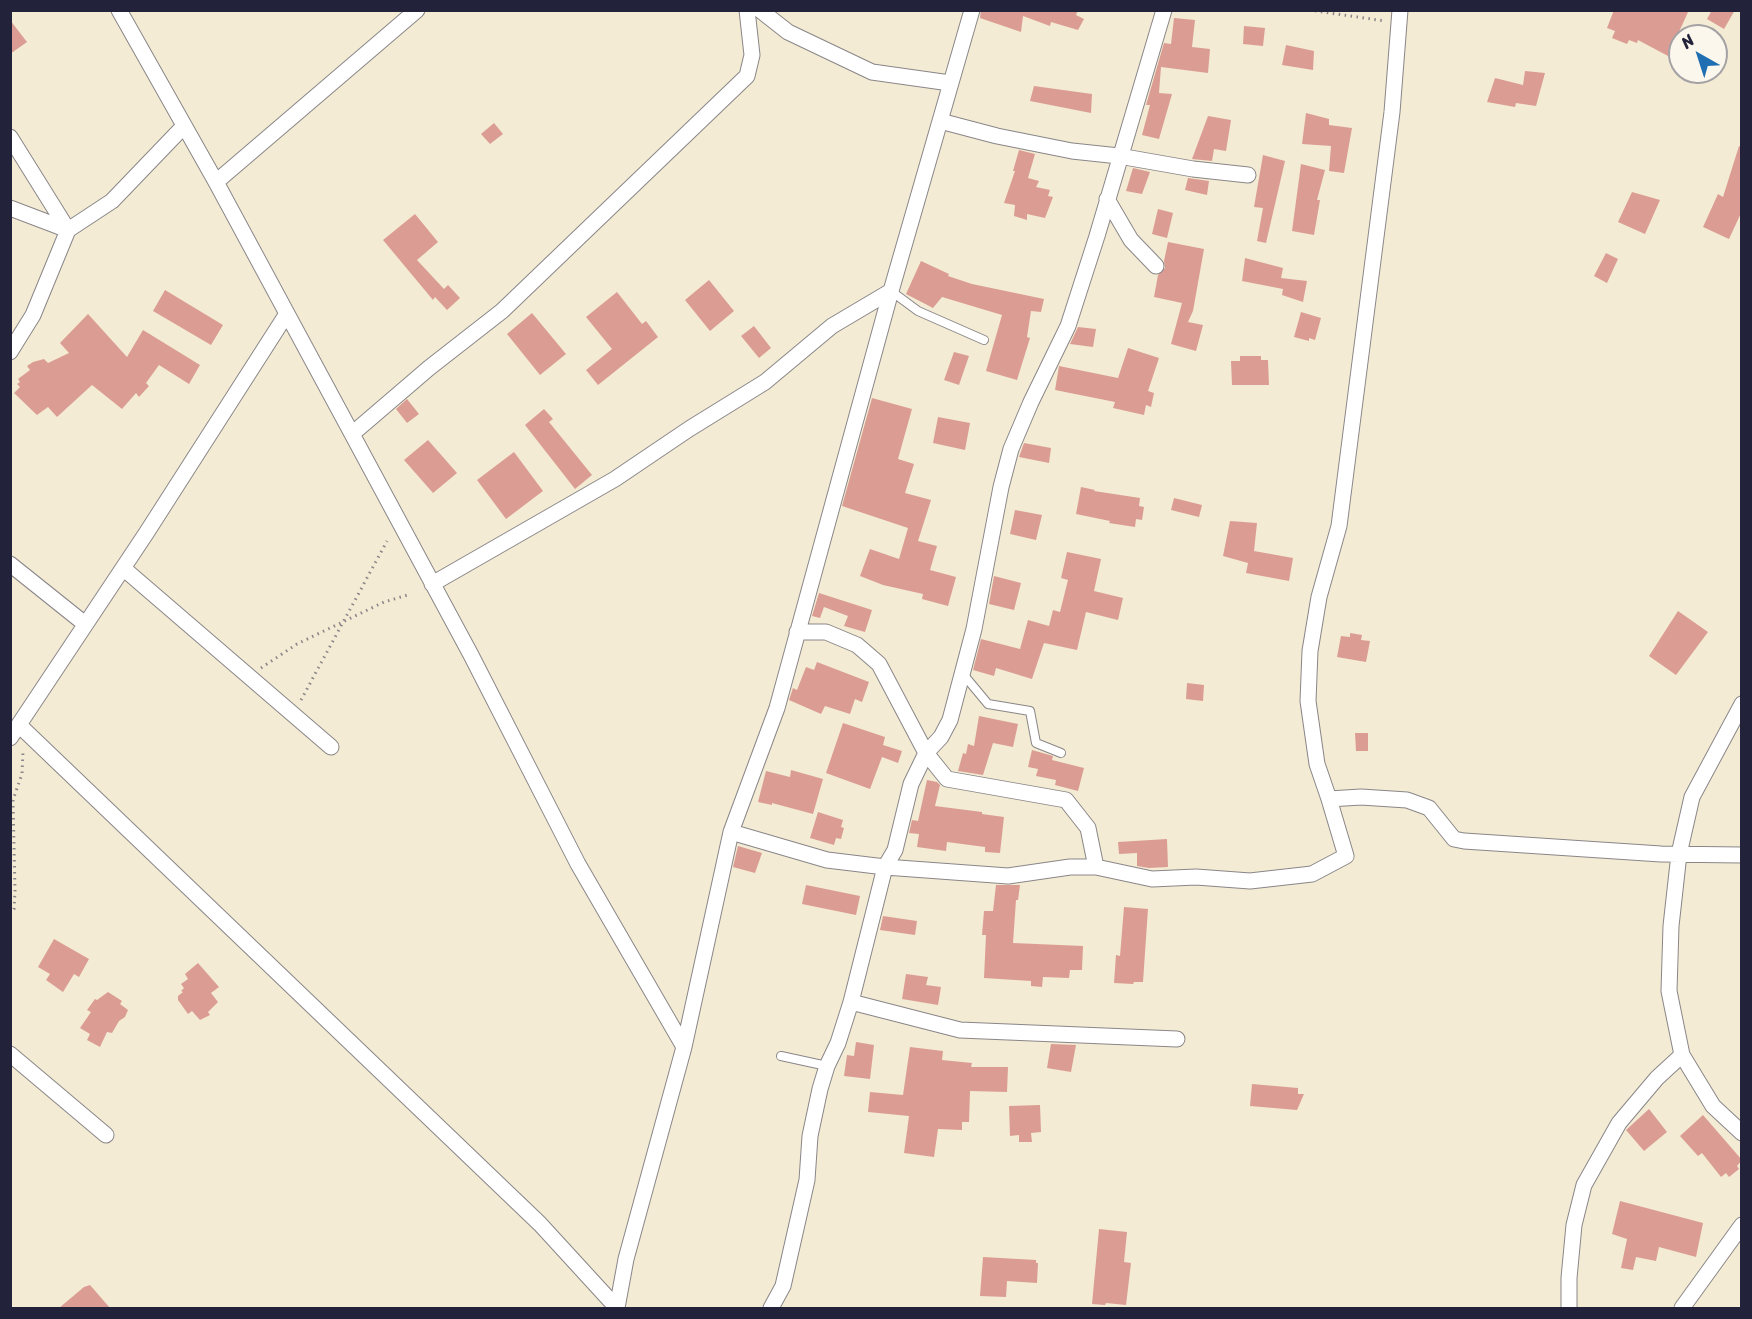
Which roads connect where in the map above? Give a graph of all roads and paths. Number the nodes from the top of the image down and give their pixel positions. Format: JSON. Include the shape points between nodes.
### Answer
{"nodes":[{"id":1,"x":119,"y":10,"type":"edge"},
{"id":2,"x":417,"y":10,"type":"edge"},
{"id":3,"x":747,"y":10,"type":"edge"},
{"id":4,"x":760,"y":10,"type":"edge"},
{"id":5,"x":972,"y":10,"type":"edge"},
{"id":6,"x":1164,"y":10,"type":"edge"},
{"id":7,"x":1309,"y":10,"type":"edge"},
{"id":8,"x":1399,"y":16,"type":"edge"},
{"id":9,"x":950,"y":83,"type":"junction"},
{"id":10,"x":940,"y":121,"type":"junction"},
{"id":11,"x":184,"y":126,"type":"junction"},
{"id":12,"x":10,"y":137,"type":"edge"},
{"id":13,"x":1119,"y":156,"type":"junction"},
{"id":14,"x":1248,"y":175,"type":"dead end"},
{"id":15,"x":216,"y":182,"type":"junction"},
{"id":16,"x":1107,"y":199,"type":"junction"},
{"id":17,"x":10,"y":208,"type":"edge"},
{"id":18,"x":68,"y":230,"type":"junction"},
{"id":19,"x":1156,"y":266,"type":"dead end"},
{"id":20,"x":891,"y":291,"type":"junction"},
{"id":21,"x":286,"y":315,"type":"junction"},
{"id":22,"x":984,"y":340,"type":"dead end"},
{"id":23,"x":10,"y":352,"type":"edge"},
{"id":24,"x":352,"y":434,"type":"junction"},
{"id":25,"x":387,"y":541,"type":"dead end"},
{"id":26,"x":10,"y":564,"type":"edge"},
{"id":27,"x":123,"y":567,"type":"junction"},
{"id":28,"x":432,"y":584,"type":"junction"},
{"id":29,"x":411,"y":594,"type":"dead end"},
{"id":30,"x":345,"y":622,"type":"junction"},
{"id":31,"x":85,"y":624,"type":"junction"},
{"id":32,"x":796,"y":632,"type":"junction"},
{"id":33,"x":257,"y":670,"type":"dead end"},
{"id":34,"x":962,"y":673,"type":"junction"},
{"id":35,"x":301,"y":700,"type":"dead end"},
{"id":36,"x":1742,"y":704,"type":"edge"},
{"id":37,"x":17,"y":735,"type":"edge"},
{"id":38,"x":331,"y":747,"type":"dead end"},
{"id":39,"x":926,"y":753,"type":"junction"},
{"id":40,"x":1061,"y":753,"type":"dead end"},
{"id":41,"x":1329,"y":799,"type":"junction"},
{"id":42,"x":731,"y":832,"type":"junction"},
{"id":43,"x":1678,"y":854,"type":"junction"},
{"id":44,"x":1742,"y":855,"type":"edge"},
{"id":45,"x":885,"y":867,"type":"junction"},
{"id":46,"x":1096,"y":867,"type":"junction"},
{"id":47,"x":10,"y":914,"type":"edge"},
{"id":48,"x":851,"y":1002,"type":"junction"},
{"id":49,"x":1177,"y":1039,"type":"dead end"},
{"id":50,"x":684,"y":1047,"type":"junction"},
{"id":51,"x":10,"y":1054,"type":"edge"},
{"id":52,"x":1682,"y":1055,"type":"junction"},
{"id":53,"x":781,"y":1056,"type":"dead end"},
{"id":54,"x":827,"y":1066,"type":"junction"},
{"id":55,"x":1742,"y":1133,"type":"edge"},
{"id":56,"x":106,"y":1135,"type":"dead end"},
{"id":57,"x":1742,"y":1225,"type":"edge"},
{"id":58,"x":617,"y":1308,"type":"edge"},
{"id":59,"x":771,"y":1308,"type":"edge"},
{"id":60,"x":1569,"y":1308,"type":"edge"},
{"id":61,"x":1682,"y":1308,"type":"edge"}],
"edges":[{"from":1,"to":11,"type":"street"},
{"from":2,"to":15,"type":"street"},
{"from":3,"to":24,"type":"street","via":[[752,55],[747,76],[502,311]]},
{"from":4,"to":9,"type":"street","via":[[788,32],[872,72]]},
{"from":5,"to":9,"type":"street"},
{"from":6,"to":13,"type":"street"},
{"from":7,"to":8,"type":"path"},
{"from":8,"to":41,"type":"street","via":[[1392,111],[1339,526],[1319,597],[1310,651],[1308,701],[1317,764]]},
{"from":9,"to":10,"type":"street"},
{"from":10,"to":13,"type":"street","via":[[1040,145]]},
{"from":10,"to":20,"type":"street"},
{"from":11,"to":15,"type":"street"},
{"from":11,"to":18,"type":"street","via":[[112,201]]},
{"from":12,"to":18,"type":"street"},
{"from":13,"to":14,"type":"street"},
{"from":13,"to":16,"type":"street"},
{"from":15,"to":21,"type":"street"},
{"from":16,"to":19,"type":"street","via":[[1131,240]]},
{"from":16,"to":34,"type":"street","via":[[1068,326],[1011,448]]},
{"from":17,"to":18,"type":"street"},
{"from":18,"to":23,"type":"street","via":[[33,315]]},
{"from":20,"to":22,"type":"lane","via":[[918,311]]},
{"from":20,"to":28,"type":"street","via":[[832,326],[765,382],[615,479]]},
{"from":20,"to":32,"type":"street"},
{"from":21,"to":24,"type":"street"},
{"from":21,"to":27,"type":"street"},
{"from":24,"to":28,"type":"street"},
{"from":25,"to":30,"type":"path"},
{"from":26,"to":31,"type":"street"},
{"from":27,"to":31,"type":"street"},
{"from":27,"to":38,"type":"street"},
{"from":28,"to":50,"type":"street","via":[[578,864]]},
{"from":29,"to":30,"type":"path","via":[[384,602]]},
{"from":30,"to":33,"type":"path","via":[[297,644]]},
{"from":30,"to":35,"type":"path"},
{"from":31,"to":37,"type":"street"},
{"from":32,"to":39,"type":"street","via":[[826,632],[857,645],[879,664]]},
{"from":32,"to":42,"type":"street","via":[[777,708]]},
{"from":34,"to":39,"type":"street","via":[[950,720]]},
{"from":34,"to":40,"type":"lane","via":[[988,704],[1030,711],[1036,743]]},
{"from":36,"to":43,"type":"street","via":[[1692,797]]},
{"from":37,"to":47,"type":"path","via":[[24,759],[13,800],[15,891]]},
{"from":37,"to":58,"type":"street","via":[[540,1224]]},
{"from":39,"to":45,"type":"street","via":[[911,784],[895,850]]},
{"from":39,"to":46,"type":"street","via":[[947,779],[1066,800],[1088,828]]},
{"from":41,"to":43,"type":"street","via":[[1407,800],[1429,808],[1454,839],[1464,841]]},
{"from":41,"to":46,"type":"street","via":[[1346,856],[1312,874],[1250,881],[1152,879]]},
{"from":42,"to":45,"type":"street","via":[[827,860]]},
{"from":42,"to":50,"type":"street"},
{"from":43,"to":44,"type":"street"},
{"from":43,"to":52,"type":"street","via":[[1669,991]]},
{"from":45,"to":46,"type":"street","via":[[1008,876]]},
{"from":45,"to":48,"type":"street"},
{"from":48,"to":49,"type":"street","via":[[960,1030]]},
{"from":48,"to":54,"type":"street"},
{"from":50,"to":58,"type":"street"},
{"from":51,"to":56,"type":"street"},
{"from":52,"to":55,"type":"street","via":[[1713,1106]]},
{"from":52,"to":60,"type":"street","via":[[1619,1124],[1584,1185],[1574,1225]]},
{"from":53,"to":54,"type":"lane"},
{"from":54,"to":59,"type":"street","via":[[783,1286]]},
{"from":57,"to":61,"type":"street"}]}
